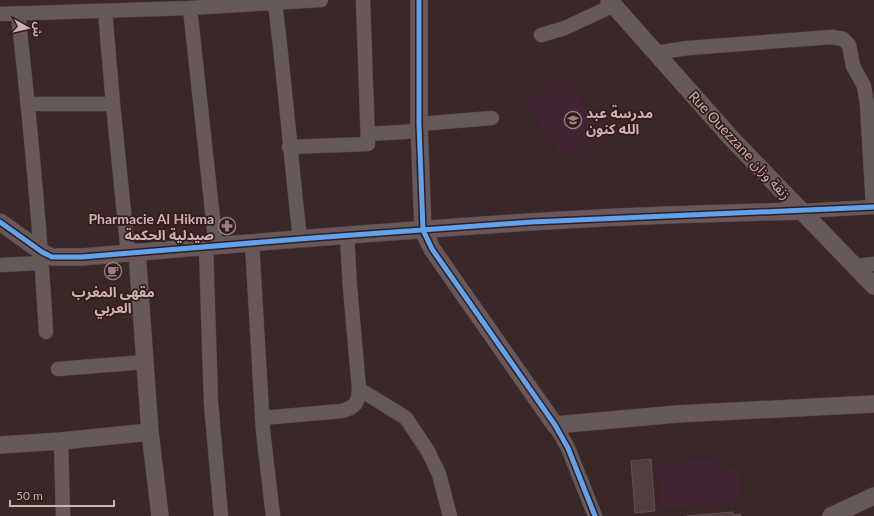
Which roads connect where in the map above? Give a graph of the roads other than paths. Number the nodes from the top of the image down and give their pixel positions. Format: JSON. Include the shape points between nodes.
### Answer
{"nodes":[{"id":1,"x":321,"y":0,"type":"edge"},
{"id":2,"x":363,"y":0,"type":"edge"},
{"id":3,"x":419,"y":0,"type":"edge"},
{"id":4,"x":275,"y":3,"type":"junction"},
{"id":5,"x":612,"y":3,"type":"edge"},
{"id":6,"x":190,"y":8,"type":"junction"},
{"id":7,"x":106,"y":11,"type":"junction"},
{"id":8,"x":0,"y":14,"type":"edge"},
{"id":9,"x":18,"y":14,"type":"junction"},
{"id":10,"x":541,"y":35,"type":"dead end"},
{"id":11,"x":655,"y":52,"type":"junction"},
{"id":12,"x":29,"y":104,"type":"junction"},
{"id":13,"x":113,"y":104,"type":"junction"},
{"id":14,"x":492,"y":118,"type":"dead end"},
{"id":15,"x":419,"y":127,"type":"junction"},
{"id":16,"x":369,"y":134,"type":"junction"},
{"id":17,"x":289,"y":147,"type":"junction"},
{"id":18,"x":874,"y":207,"type":"edge"},
{"id":19,"x":802,"y":210,"type":"junction"},
{"id":20,"x":0,"y":222,"type":"edge"},
{"id":21,"x":423,"y":230,"type":"junction"},
{"id":22,"x":347,"y":236,"type":"junction"},
{"id":23,"x":300,"y":239,"type":"junction"},
{"id":24,"x":252,"y":243,"type":"junction"},
{"id":25,"x":211,"y":247,"type":"junction"},
{"id":26,"x":132,"y":253,"type":"junction"},
{"id":27,"x":42,"y":257,"type":"junction"},
{"id":28,"x":874,"y":264,"type":"edge"},
{"id":29,"x":0,"y":266,"type":"edge"},
{"id":30,"x":855,"y":266,"type":"junction"},
{"id":31,"x":874,"y":286,"type":"edge"},
{"id":32,"x":46,"y":332,"type":"dead end"},
{"id":33,"x":145,"y":362,"type":"junction"},
{"id":34,"x":58,"y":369,"type":"dead end"},
{"id":35,"x":359,"y":389,"type":"junction"},
{"id":36,"x":874,"y":404,"type":"edge"},
{"id":37,"x":262,"y":418,"type":"junction"},
{"id":38,"x":555,"y":425,"type":"junction"},
{"id":39,"x":150,"y":432,"type":"junction"},
{"id":40,"x":61,"y":441,"type":"junction"},
{"id":41,"x":0,"y":445,"type":"edge"},
{"id":42,"x":874,"y":496,"type":"edge"},
{"id":43,"x":63,"y":516,"type":"edge"},
{"id":44,"x":160,"y":516,"type":"edge"},
{"id":45,"x":221,"y":516,"type":"edge"},
{"id":46,"x":273,"y":516,"type":"edge"},
{"id":47,"x":450,"y":516,"type":"edge"},
{"id":48,"x":594,"y":516,"type":"edge"},
{"id":49,"x":831,"y":516,"type":"edge"}],
"edges":[{"from":1,"to":4,"type":"street"},
{"from":2,"to":16,"type":"street"},
{"from":3,"to":15,"type":"street"},
{"from":4,"to":6,"type":"street"},
{"from":4,"to":17,"type":"street"},
{"from":5,"to":10,"type":"street","via":[[565,28]]},
{"from":5,"to":11,"type":"street","name":"Rue Ouezzane زنقة وزان"},
{"from":6,"to":7,"type":"street"},
{"from":6,"to":25,"type":"street"},
{"from":7,"to":9,"type":"street"},
{"from":7,"to":13,"type":"street"},
{"from":8,"to":9,"type":"street"},
{"from":9,"to":12,"type":"street"},
{"from":11,"to":18,"type":"street","via":[[832,37],[843,39],[849,45],[853,66],[865,92]]},
{"from":11,"to":19,"type":"street","name":"Rue Ouezzane زنقة وزان","via":[[732,140]]},
{"from":12,"to":13,"type":"street"},
{"from":12,"to":27,"type":"street"},
{"from":13,"to":26,"type":"street"},
{"from":14,"to":15,"type":"street"},
{"from":15,"to":16,"type":"street"},
{"from":15,"to":21,"type":"street"},
{"from":16,"to":17,"type":"street","via":[[369,142],[366,145]]},
{"from":17,"to":23,"type":"street"},
{"from":18,"to":19,"type":"street"},
{"from":19,"to":21,"type":"street","via":[[584,219]]},
{"from":19,"to":30,"type":"street","name":"Rue Ouezzane زنقة وزان"},
{"from":20,"to":27,"type":"street"},
{"from":21,"to":22,"type":"street"},
{"from":21,"to":38,"type":"street","via":[[432,249]]},
{"from":22,"to":23,"type":"street"},
{"from":22,"to":35,"type":"street"},
{"from":23,"to":24,"type":"street"},
{"from":24,"to":25,"type":"street"},
{"from":24,"to":37,"type":"street"},
{"from":25,"to":26,"type":"street"},
{"from":25,"to":45,"type":"street","via":[[211,403]]},
{"from":26,"to":27,"type":"street"},
{"from":26,"to":33,"type":"street"},
{"from":27,"to":29,"type":"street"},
{"from":27,"to":32,"type":"street"},
{"from":28,"to":30,"type":"street"},
{"from":30,"to":31,"type":"street","name":"Rue Ouezzane زنقة وزان"},
{"from":33,"to":34,"type":"street"},
{"from":33,"to":39,"type":"street"},
{"from":35,"to":37,"type":"street","via":[[356,404],[342,411]]},
{"from":35,"to":47,"type":"street","via":[[406,418],[428,451],[439,474]]},
{"from":36,"to":38,"type":"street","via":[[684,414]]},
{"from":37,"to":46,"type":"street"},
{"from":38,"to":48,"type":"street","via":[[568,448]]},
{"from":39,"to":40,"type":"street"},
{"from":39,"to":44,"type":"street"},
{"from":40,"to":41,"type":"street"},
{"from":40,"to":43,"type":"street"},
{"from":42,"to":49,"type":"street"}]}
